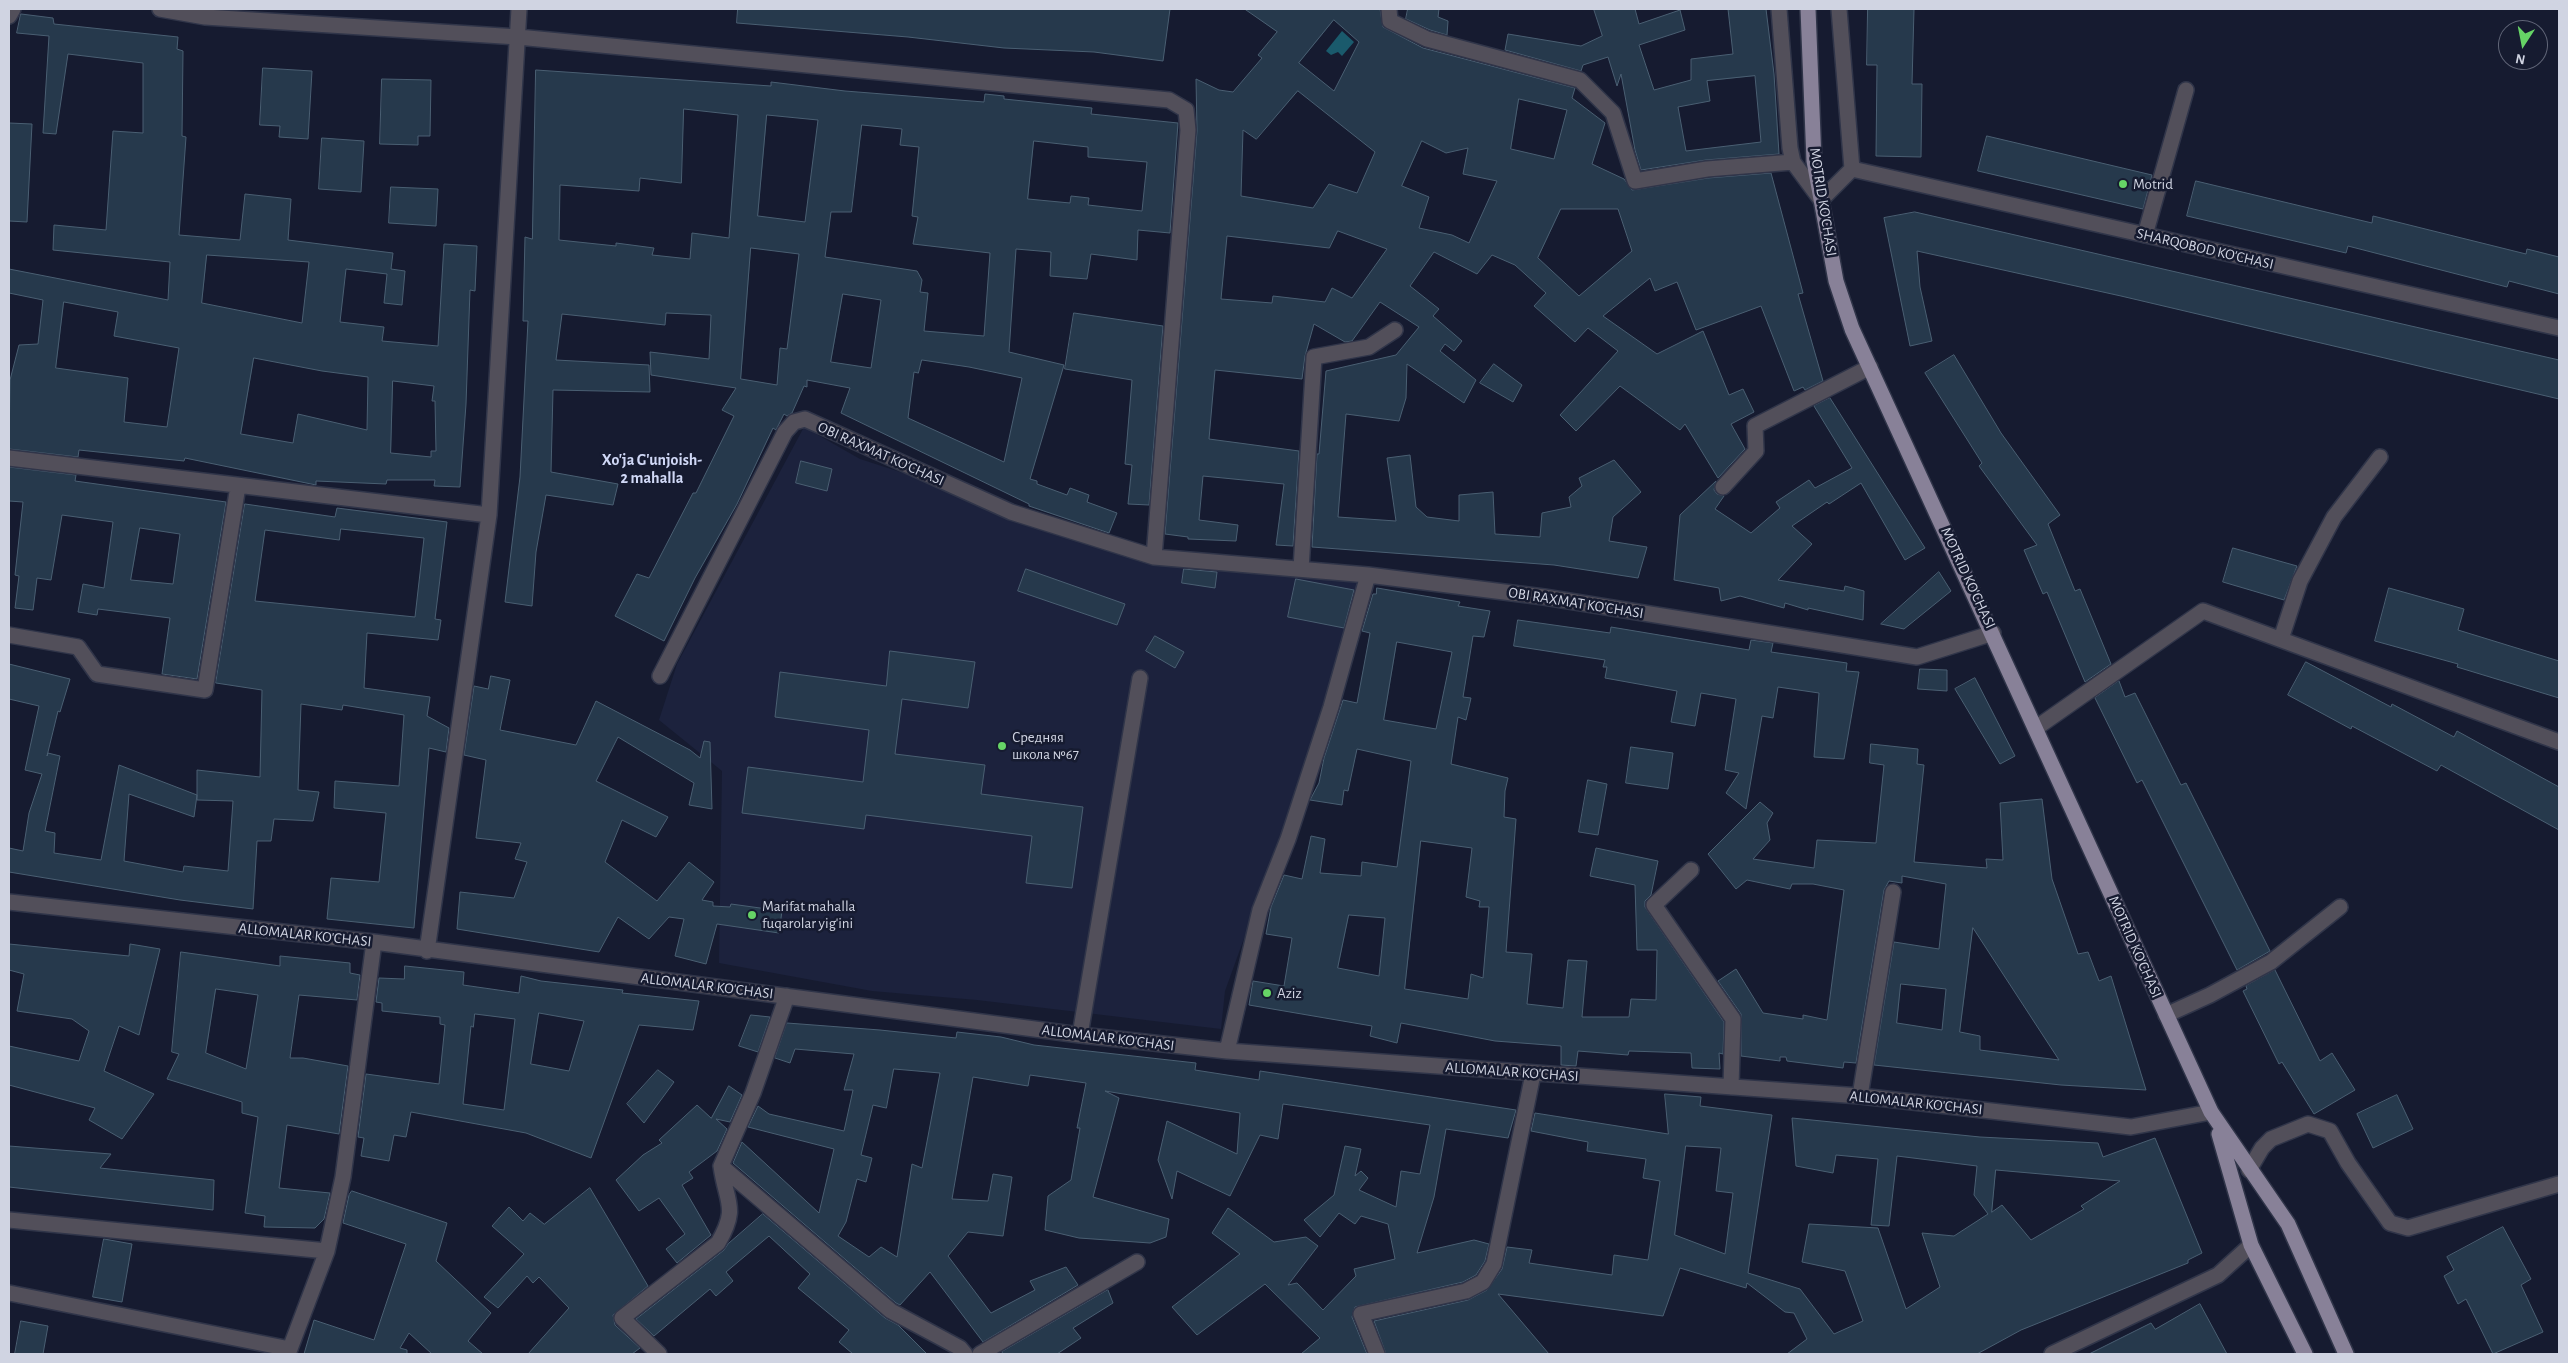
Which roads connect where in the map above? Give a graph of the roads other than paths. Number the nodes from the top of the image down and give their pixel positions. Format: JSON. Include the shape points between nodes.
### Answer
{"nodes":[{"id":1,"x":13,"y":9,"type":"edge"},
{"id":2,"x":160,"y":9,"type":"edge"},
{"id":3,"x":519,"y":9,"type":"edge"},
{"id":4,"x":1389,"y":9,"type":"edge"},
{"id":5,"x":1779,"y":9,"type":"edge"},
{"id":6,"x":1808,"y":9,"type":"edge"},
{"id":7,"x":1839,"y":9,"type":"edge"},
{"id":8,"x":243,"y":14,"type":"edge"},
{"id":9,"x":9,"y":16,"type":"edge"},
{"id":10,"x":518,"y":37,"type":"junction"},
{"id":11,"x":2186,"y":90,"type":"dead end"},
{"id":12,"x":1793,"y":162,"type":"junction"},
{"id":13,"x":1852,"y":169,"type":"junction"},
{"id":14,"x":1822,"y":200,"type":"junction"},
{"id":15,"x":2145,"y":235,"type":"junction"},
{"id":16,"x":2559,"y":328,"type":"edge"},
{"id":17,"x":1395,"y":330,"type":"dead end"},
{"id":18,"x":1870,"y":367,"type":"junction"},
{"id":19,"x":2380,"y":457,"type":"dead end"},
{"id":20,"x":9,"y":458,"type":"edge"},
{"id":21,"x":238,"y":486,"type":"junction"},
{"id":22,"x":1723,"y":487,"type":"dead end"},
{"id":23,"x":489,"y":515,"type":"junction"},
{"id":24,"x":1154,"y":557,"type":"junction"},
{"id":25,"x":1301,"y":569,"type":"junction"},
{"id":26,"x":1368,"y":575,"type":"junction"},
{"id":27,"x":1993,"y":633,"type":"junction"},
{"id":28,"x":9,"y":636,"type":"edge"},
{"id":29,"x":2281,"y":639,"type":"junction"},
{"id":30,"x":660,"y":676,"type":"dead end"},
{"id":31,"x":1140,"y":678,"type":"dead end"},
{"id":32,"x":2036,"y":728,"type":"junction"},
{"id":33,"x":2559,"y":742,"type":"edge"},
{"id":34,"x":1691,"y":870,"type":"dead end"},
{"id":35,"x":1893,"y":892,"type":"dead end"},
{"id":36,"x":9,"y":902,"type":"edge"},
{"id":37,"x":2340,"y":907,"type":"dead end"},
{"id":38,"x":374,"y":942,"type":"junction"},
{"id":39,"x":427,"y":951,"type":"junction"},
{"id":40,"x":787,"y":996,"type":"junction"},
{"id":41,"x":2166,"y":1015,"type":"junction"},
{"id":42,"x":1080,"y":1035,"type":"junction"},
{"id":43,"x":1228,"y":1051,"type":"junction"},
{"id":44,"x":1533,"y":1074,"type":"junction"},
{"id":45,"x":1731,"y":1087,"type":"junction"},
{"id":46,"x":1860,"y":1096,"type":"junction"},
{"id":47,"x":2213,"y":1118,"type":"junction"},
{"id":48,"x":721,"y":1166,"type":"junction"},
{"id":49,"x":2249,"y":1170,"type":"junction"},
{"id":50,"x":2559,"y":1184,"type":"edge"},
{"id":51,"x":9,"y":1220,"type":"edge"},
{"id":52,"x":2251,"y":1245,"type":"junction"},
{"id":53,"x":328,"y":1251,"type":"junction"},
{"id":54,"x":1137,"y":1262,"type":"dead end"},
{"id":55,"x":9,"y":1293,"type":"edge"},
{"id":56,"x":289,"y":1351,"type":"edge"},
{"id":57,"x":659,"y":1354,"type":"edge"},
{"id":58,"x":965,"y":1354,"type":"edge"},
{"id":59,"x":980,"y":1354,"type":"edge"},
{"id":60,"x":1377,"y":1354,"type":"edge"},
{"id":61,"x":2052,"y":1354,"type":"edge"},
{"id":62,"x":2305,"y":1354,"type":"edge"},
{"id":63,"x":2346,"y":1354,"type":"edge"}],
"edges":[{"from":1,"to":9,"type":"street"},
{"from":2,"to":8,"type":"street","via":[[205,17]]},
{"from":3,"to":10,"type":"street"},
{"from":4,"to":12,"type":"street","via":[[1390,21],[1427,39],[1580,80],[1613,113],[1635,182],[1707,169]]},
{"from":5,"to":12,"type":"street"},
{"from":6,"to":14,"type":"main road","name":"MOTRID KO'CHASI","via":[[1814,161]]},
{"from":7,"to":13,"type":"street"},
{"from":8,"to":10,"type":"street"},
{"from":10,"to":23,"type":"street"},
{"from":10,"to":24,"type":"street","via":[[1168,100],[1186,110],[1188,130]]},
{"from":11,"to":15,"type":"street"},
{"from":12,"to":14,"type":"street"},
{"from":13,"to":14,"type":"street"},
{"from":13,"to":15,"type":"street","name":"SHARQOBOD KO'CHASI"},
{"from":14,"to":18,"type":"main road","name":"MOTRID KO'CHASI","via":[[1836,281],[1852,329]]},
{"from":15,"to":16,"type":"street","name":"SHARQOBOD KO'CHASI"},
{"from":17,"to":25,"type":"street","via":[[1370,347],[1314,358]]},
{"from":18,"to":22,"type":"street","via":[[1755,426],[1756,451]]},
{"from":18,"to":27,"type":"main road","name":"MOTRID KO'CHASI"},
{"from":19,"to":29,"type":"street","via":[[2334,517],[2300,581]]},
{"from":20,"to":21,"type":"street"},
{"from":21,"to":23,"type":"street"},
{"from":21,"to":28,"type":"street","via":[[205,690],[97,674],[78,648]]},
{"from":23,"to":39,"type":"street"},
{"from":24,"to":25,"type":"street","name":"OBI RAXMAT KO'CHASI"},
{"from":24,"to":30,"type":"street","name":"OBI RAXMAT KO'CHASI","via":[[1011,512],[805,420],[794,422],[785,432]]},
{"from":25,"to":26,"type":"street","name":"OBI RAXMAT KO'CHASI"},
{"from":26,"to":27,"type":"street","name":"OBI RAXMAT KO'CHASI","via":[[1544,597],[1917,657]]},
{"from":26,"to":43,"type":"street","via":[[1328,716],[1288,839],[1260,910]]},
{"from":27,"to":32,"type":"main road","name":"MOTRID KO'CHASI"},
{"from":29,"to":32,"type":"street","via":[[2204,611]]},
{"from":29,"to":33,"type":"street"},
{"from":31,"to":42,"type":"street"},
{"from":32,"to":41,"type":"main road","name":"MOTRID KO'CHASI"},
{"from":34,"to":45,"type":"street","via":[[1654,906],[1733,1019]]},
{"from":35,"to":46,"type":"street"},
{"from":36,"to":38,"type":"street","name":"ALLOMALAR KO'CHASI"},
{"from":37,"to":41,"type":"street","via":[[2271,962]]},
{"from":38,"to":39,"type":"street","name":"ALLOMALAR KO'CHASI"},
{"from":38,"to":53,"type":"street","via":[[343,1177]]},
{"from":39,"to":40,"type":"street","name":"ALLOMALAR KO'CHASI"},
{"from":40,"to":42,"type":"street","name":"ALLOMALAR KO'CHASI"},
{"from":40,"to":48,"type":"street","via":[[753,1093]]},
{"from":41,"to":47,"type":"main road","name":"MOTRID KO'CHASI"},
{"from":42,"to":43,"type":"street","name":"ALLOMALAR KO'CHASI"},
{"from":43,"to":44,"type":"street","name":"ALLOMALAR KO'CHASI"},
{"from":44,"to":45,"type":"street","name":"ALLOMALAR KO'CHASI"},
{"from":44,"to":60,"type":"street","via":[[1494,1264],[1484,1282],[1466,1291],[1361,1314]]},
{"from":45,"to":46,"type":"street","name":"ALLOMALAR KO'CHASI"},
{"from":46,"to":47,"type":"street","name":"ALLOMALAR KO'CHASI","via":[[2131,1127]]},
{"from":47,"to":49,"type":"main road","name":"MOTRID KO'CHASI"},
{"from":47,"to":52,"type":"main road","name":"MOTRID KO'CHASI"},
{"from":48,"to":57,"type":"street","via":[[731,1205],[727,1227],[718,1243],[622,1318]]},
{"from":48,"to":58,"type":"street","via":[[891,1311],[960,1348]]},
{"from":49,"to":50,"type":"street","via":[[2271,1139],[2308,1124],[2330,1131],[2348,1163],[2390,1222],[2408,1228]]},
{"from":49,"to":63,"type":"main road","name":"MOTRID KO'CHASI","via":[[2288,1224]]},
{"from":51,"to":53,"type":"street"},
{"from":52,"to":61,"type":"street","via":[[2218,1275]]},
{"from":52,"to":62,"type":"main road","name":"MOTRID KO'CHASI"},
{"from":53,"to":56,"type":"street"},
{"from":54,"to":59,"type":"street"},
{"from":55,"to":56,"type":"street"}]}
